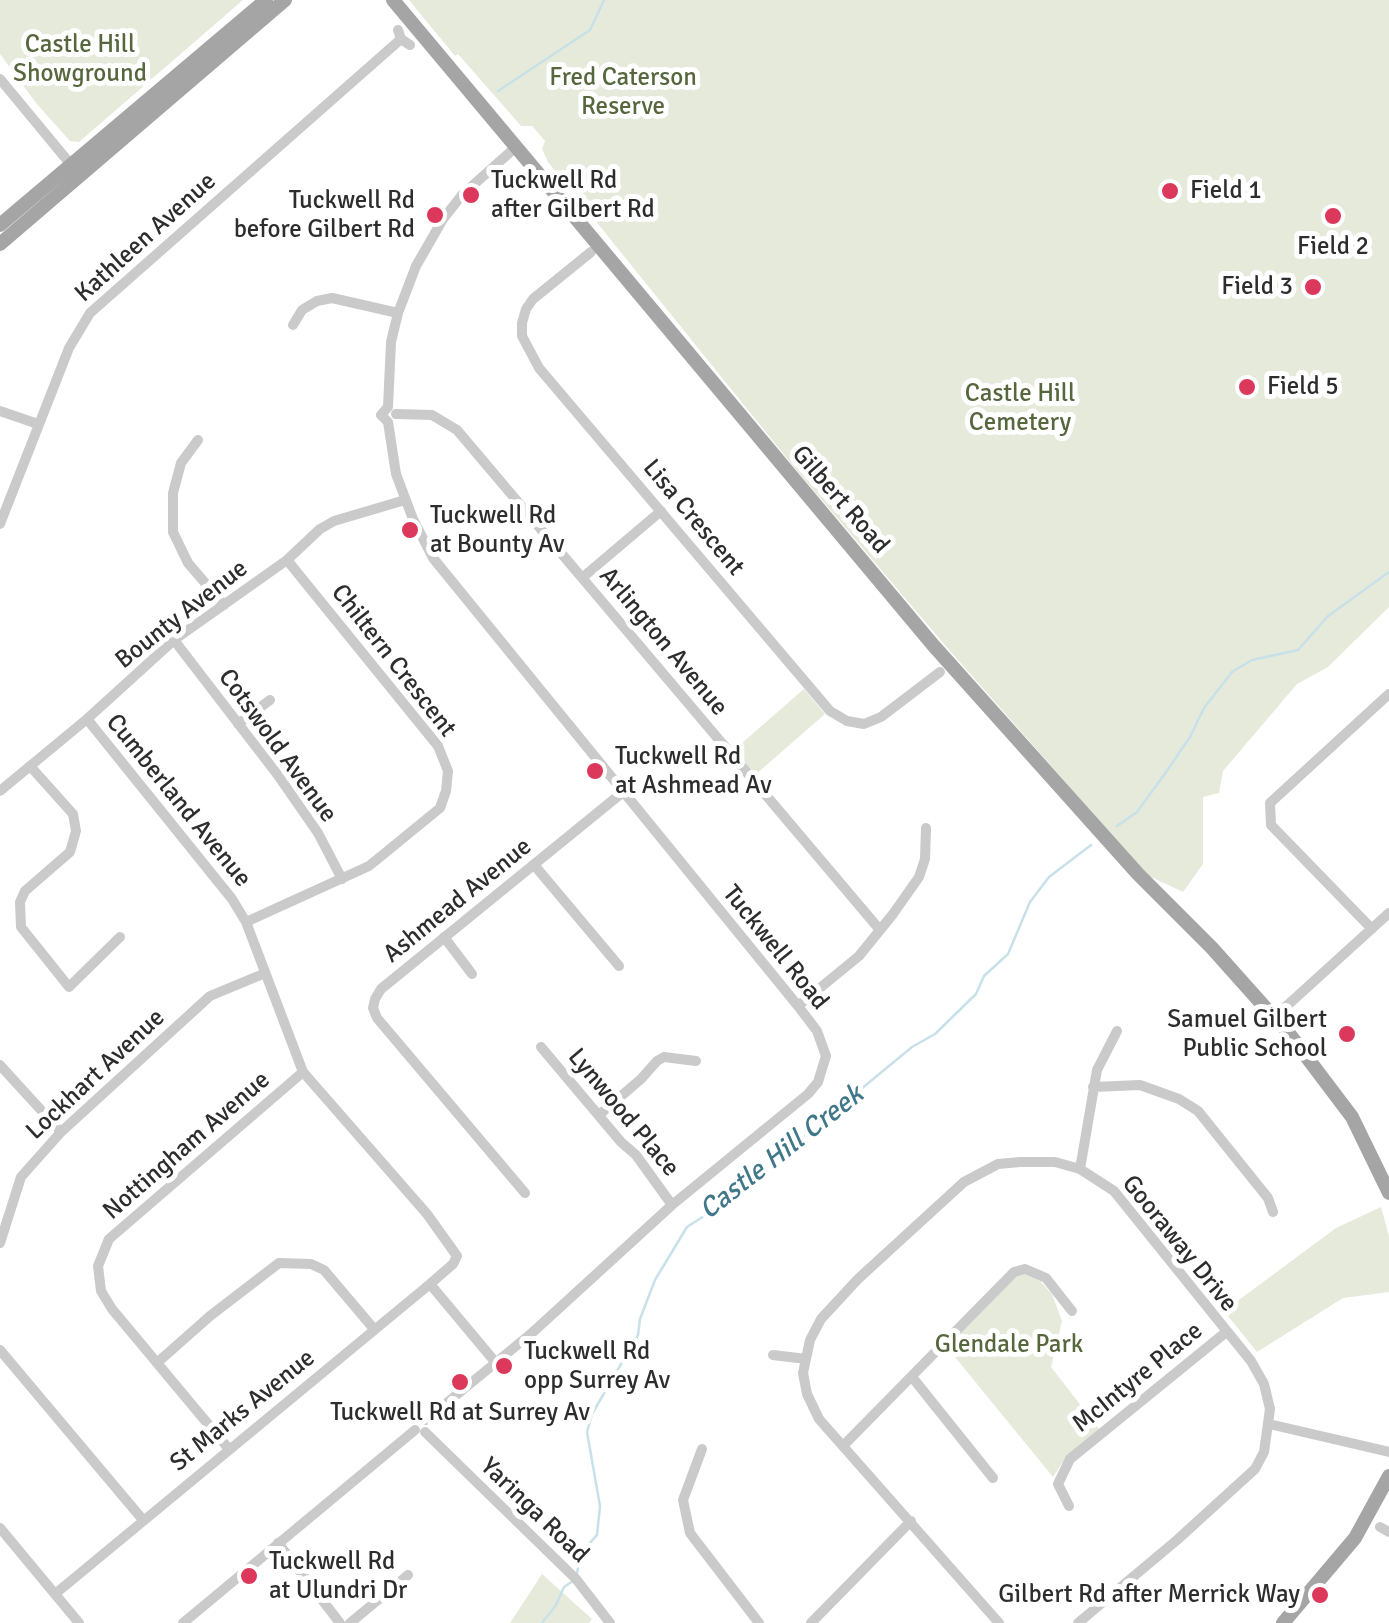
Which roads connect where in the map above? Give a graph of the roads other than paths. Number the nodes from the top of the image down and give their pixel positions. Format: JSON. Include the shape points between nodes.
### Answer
{"nodes":[{"id":1,"x":266,"y":0,"type":"edge"},
{"id":2,"x":285,"y":0,"type":"edge"},
{"id":3,"x":394,"y":0,"type":"edge"},
{"id":4,"x":403,"y":38,"type":"dead end"},
{"id":5,"x":0,"y":79,"type":"edge"},
{"id":6,"x":517,"y":146,"type":"junction"},
{"id":7,"x":76,"y":171,"type":"junction"},
{"id":8,"x":0,"y":225,"type":"edge"},
{"id":9,"x":0,"y":244,"type":"edge"},
{"id":10,"x":592,"y":252,"type":"dead end"},
{"id":11,"x":398,"y":313,"type":"junction"},
{"id":12,"x":293,"y":325,"type":"dead end"},
{"id":13,"x":0,"y":411,"type":"edge"},
{"id":14,"x":391,"y":414,"type":"junction"},
{"id":15,"x":38,"y":424,"type":"junction"},
{"id":16,"x":198,"y":440,"type":"dead end"},
{"id":17,"x":405,"y":500,"type":"junction"},
{"id":18,"x":661,"y":510,"type":"junction"},
{"id":19,"x":0,"y":524,"type":"edge"},
{"id":20,"x":287,"y":560,"type":"junction"},
{"id":21,"x":582,"y":578,"type":"junction"},
{"id":22,"x":224,"y":604,"type":"junction"},
{"id":23,"x":174,"y":640,"type":"junction"},
{"id":24,"x":940,"y":672,"type":"dead end"},
{"id":25,"x":1389,"y":694,"type":"edge"},
{"id":26,"x":270,"y":700,"type":"dead end"},
{"id":27,"x":86,"y":720,"type":"junction"},
{"id":28,"x":238,"y":724,"type":"junction"},
{"id":29,"x":30,"y":766,"type":"junction"},
{"id":30,"x":0,"y":790,"type":"edge"},
{"id":31,"x":623,"y":792,"type":"junction"},
{"id":32,"x":926,"y":828,"type":"dead end"},
{"id":33,"x":536,"y":866,"type":"junction"},
{"id":34,"x":342,"y":879,"type":"junction"},
{"id":35,"x":1389,"y":913,"type":"edge"},
{"id":36,"x":246,"y":922,"type":"junction"},
{"id":37,"x":1372,"y":929,"type":"junction"},
{"id":38,"x":880,"y":930,"type":"junction"},
{"id":39,"x":120,"y":936,"type":"dead end"},
{"id":40,"x":444,"y":937,"type":"junction"},
{"id":41,"x":618,"y":966,"type":"dead end"},
{"id":42,"x":263,"y":974,"type":"junction"},
{"id":43,"x":472,"y":974,"type":"dead end"},
{"id":44,"x":798,"y":1006,"type":"junction"},
{"id":45,"x":1277,"y":1016,"type":"junction"},
{"id":46,"x":1117,"y":1031,"type":"dead end"},
{"id":47,"x":542,"y":1048,"type":"dead end"},
{"id":48,"x":696,"y":1060,"type":"dead end"},
{"id":49,"x":0,"y":1064,"type":"edge"},
{"id":50,"x":303,"y":1072,"type":"junction"},
{"id":51,"x":1093,"y":1088,"type":"junction"},
{"id":52,"x":599,"y":1115,"type":"junction"},
{"id":53,"x":61,"y":1132,"type":"junction"},
{"id":54,"x":1080,"y":1170,"type":"junction"},
{"id":55,"x":525,"y":1193,"type":"dead end"},
{"id":56,"x":1389,"y":1193,"type":"edge"},
{"id":57,"x":672,"y":1205,"type":"junction"},
{"id":58,"x":1273,"y":1212,"type":"dead end"},
{"id":59,"x":2,"y":1226,"type":"edge"},
{"id":60,"x":0,"y":1243,"type":"edge"},
{"id":61,"x":456,"y":1258,"type":"joint"},
{"id":62,"x":430,"y":1284,"type":"junction"},
{"id":63,"x":1072,"y":1310,"type":"dead end"},
{"id":64,"x":374,"y":1329,"type":"junction"},
{"id":65,"x":1225,"y":1333,"type":"junction"},
{"id":66,"x":0,"y":1350,"type":"edge"},
{"id":67,"x":773,"y":1355,"type":"dead end"},
{"id":68,"x":806,"y":1359,"type":"junction"},
{"id":69,"x":158,"y":1362,"type":"junction"},
{"id":70,"x":496,"y":1363,"type":"junction"},
{"id":71,"x":912,"y":1376,"type":"junction"},
{"id":72,"x":1269,"y":1424,"type":"junction"},
{"id":73,"x":420,"y":1431,"type":"junction"},
{"id":74,"x":842,"y":1446,"type":"junction"},
{"id":75,"x":228,"y":1448,"type":"junction"},
{"id":76,"x":702,"y":1449,"type":"dead end"},
{"id":77,"x":1389,"y":1452,"type":"edge"},
{"id":78,"x":1389,"y":1476,"type":"edge"},
{"id":79,"x":993,"y":1478,"type":"dead end"},
{"id":80,"x":1068,"y":1506,"type":"dead end"},
{"id":81,"x":143,"y":1520,"type":"junction"},
{"id":82,"x":911,"y":1521,"type":"junction"},
{"id":83,"x":0,"y":1528,"type":"edge"},
{"id":84,"x":278,"y":1543,"type":"junction"},
{"id":85,"x":408,"y":1575,"type":"dead end"},
{"id":86,"x":55,"y":1594,"type":"junction"},
{"id":87,"x":823,"y":1612,"type":"junction"},
{"id":88,"x":79,"y":1623,"type":"edge"},
{"id":89,"x":183,"y":1623,"type":"edge"},
{"id":90,"x":340,"y":1623,"type":"edge"},
{"id":91,"x":350,"y":1623,"type":"edge"},
{"id":92,"x":610,"y":1623,"type":"edge"},
{"id":93,"x":759,"y":1623,"type":"edge"},
{"id":94,"x":810,"y":1623,"type":"edge"},
{"id":95,"x":832,"y":1623,"type":"edge"},
{"id":96,"x":999,"y":1623,"type":"edge"},
{"id":97,"x":1078,"y":1623,"type":"edge"},
{"id":98,"x":1283,"y":1623,"type":"edge"}],
"edges":[{"from":1,"to":7,"type":"main road"},
{"from":2,"to":7,"type":"main road"},
{"from":3,"to":6,"type":"main road","name":"Gilbert Road"},
{"from":4,"to":15,"type":"street","name":"Kathleen Avenue","via":[[100,302],[74,337]]},
{"from":5,"to":7,"type":"street"},
{"from":6,"to":11,"type":"street","name":"Tuckwell Road","via":[[443,219]]},
{"from":6,"to":45,"type":"main road","name":"Gilbert Road","via":[[933,645],[1138,874]]},
{"from":7,"to":8,"type":"main road"},
{"from":7,"to":9,"type":"main road"},
{"from":10,"to":18,"type":"street","name":"Lisa Crescent","via":[[533,299],[522,336],[538,368]]},
{"from":11,"to":12,"type":"street","via":[[332,298],[302,310]]},
{"from":11,"to":14,"type":"street","name":"Tuckwell Road","via":[[388,368]]},
{"from":13,"to":15,"type":"street"},
{"from":14,"to":17,"type":"street","name":"Tuckwell Road","via":[[390,446]]},
{"from":14,"to":21,"type":"street","name":"Arlington Avenue","via":[[432,415],[457,430]]},
{"from":15,"to":19,"type":"street","name":"Kathleen Avenue"},
{"from":16,"to":22,"type":"street","via":[[181,463],[172,494],[172,532],[188,563]]},
{"from":17,"to":20,"type":"street","name":"Bounty Avenue","via":[[326,525]]},
{"from":17,"to":31,"type":"street","name":"Tuckwell Road","via":[[447,577]]},
{"from":18,"to":21,"type":"street"},
{"from":18,"to":24,"type":"street","name":"Lisa Crescent","via":[[830,711],[864,724]]},
{"from":20,"to":22,"type":"street","name":"Bounty Avenue"},
{"from":20,"to":34,"type":"street","name":"Chiltern Crescent","via":[[438,746],[448,771],[440,808],[369,866]]},
{"from":21,"to":38,"type":"street","name":"Arlington Avenue"},
{"from":22,"to":23,"type":"street","name":"Bounty Avenue"},
{"from":23,"to":27,"type":"street","name":"Bounty Avenue"},
{"from":23,"to":28,"type":"street","name":"Cotswold Avenue"},
{"from":25,"to":37,"type":"street","via":[[1270,803],[1271,825]]},
{"from":26,"to":28,"type":"street"},
{"from":27,"to":29,"type":"street","name":"Bounty Avenue"},
{"from":27,"to":36,"type":"street","name":"Cumberland Avenue"},
{"from":28,"to":34,"type":"street","name":"Cotswold Avenue","via":[[318,833]]},
{"from":29,"to":30,"type":"street","name":"Bounty Avenue"},
{"from":29,"to":39,"type":"street","via":[[73,814],[76,831],[70,852],[24,892],[21,926],[69,987]]},
{"from":31,"to":33,"type":"street","name":"Ashmead Avenue"},
{"from":31,"to":44,"type":"street","name":"Tuckwell Road"},
{"from":32,"to":38,"type":"street","via":[[918,877]]},
{"from":33,"to":40,"type":"street","name":"Ashmead Avenue"},
{"from":33,"to":41,"type":"street"},
{"from":34,"to":36,"type":"street","name":"Chiltern Crescent"},
{"from":35,"to":37,"type":"street"},
{"from":36,"to":42,"type":"street","name":"Cumberland Avenue"},
{"from":37,"to":45,"type":"street"},
{"from":38,"to":44,"type":"street"},
{"from":40,"to":43,"type":"street"},
{"from":40,"to":55,"type":"street","name":"Ashmead Avenue","via":[[381,989],[376,1018]]},
{"from":42,"to":50,"type":"street","name":"Cumberland Avenue"},
{"from":42,"to":53,"type":"street","name":"Lockhart Avenue","via":[[210,996]]},
{"from":44,"to":57,"type":"street","name":"Tuckwell Road","via":[[823,1044],[818,1082]]},
{"from":45,"to":56,"type":"main road","name":"Gilbert Road","via":[[1352,1117]]},
{"from":46,"to":51,"type":"street"},
{"from":47,"to":52,"type":"street","name":"Lynwood Place"},
{"from":48,"to":52,"type":"street","via":[[656,1061]]},
{"from":49,"to":53,"type":"street"},
{"from":50,"to":61,"type":"street","name":"Cumberland Avenue","via":[[427,1214]]},
{"from":50,"to":69,"type":"street","name":"Nottingham Avenue","via":[[102,1252],[101,1291]]},
{"from":51,"to":54,"type":"street"},
{"from":51,"to":58,"type":"street","via":[[1140,1086],[1198,1111]]},
{"from":52,"to":57,"type":"street","name":"Lynwood Place"},
{"from":53,"to":59,"type":"street","name":"Lockhart Avenue","via":[[22,1177]]},
{"from":54,"to":65,"type":"street","name":"Gooraway Drive","via":[[1125,1202]]},
{"from":54,"to":68,"type":"street","name":"Gooraway Drive","via":[[1055,1162],[998,1164],[964,1182],[820,1319]]},
{"from":57,"to":70,"type":"street","name":"Tuckwell Road"},
{"from":59,"to":60,"type":"street","name":"Lockhart Avenue"},
{"from":61,"to":62,"type":"street","name":"St Marks Avenue"},
{"from":62,"to":64,"type":"street","name":"St Marks Avenue"},
{"from":62,"to":70,"type":"street"},
{"from":63,"to":71,"type":"street","via":[[1046,1278],[1025,1268],[1014,1272]]},
{"from":64,"to":69,"type":"street","via":[[324,1270],[279,1263]]},
{"from":64,"to":75,"type":"street","name":"St Marks Avenue"},
{"from":65,"to":72,"type":"street","name":"Gooraway Drive","via":[[1264,1384]]},
{"from":65,"to":80,"type":"street","name":"McIntyre Place","via":[[1070,1459],[1058,1484]]},
{"from":66,"to":81,"type":"street"},
{"from":67,"to":68,"type":"street"},
{"from":68,"to":74,"type":"street","via":[[807,1394]]},
{"from":69,"to":75,"type":"street","name":"Nottingham Avenue"},
{"from":70,"to":73,"type":"street","name":"Tuckwell Road","via":[[426,1420],[416,1420]]},
{"from":71,"to":74,"type":"street"},
{"from":71,"to":79,"type":"street"},
{"from":72,"to":77,"type":"street"},
{"from":72,"to":97,"type":"street","via":[[1255,1469]]},
{"from":73,"to":84,"type":"street"},
{"from":73,"to":92,"type":"street","name":"Yaringa Road","via":[[576,1579]]},
{"from":74,"to":82,"type":"street"},
{"from":75,"to":81,"type":"street","name":"St Marks Avenue"},
{"from":76,"to":93,"type":"street","via":[[683,1500],[690,1533]]},
{"from":78,"to":98,"type":"main road","via":[[1355,1538]]},
{"from":81,"to":86,"type":"street","name":"St Marks Avenue"},
{"from":82,"to":87,"type":"street"},
{"from":82,"to":96,"type":"street"},
{"from":83,"to":86,"type":"street"},
{"from":84,"to":89,"type":"street"},
{"from":84,"to":90,"type":"street"},
{"from":85,"to":91,"type":"street"},
{"from":86,"to":88,"type":"street"},
{"from":87,"to":94,"type":"street"},
{"from":87,"to":95,"type":"street"}]}
